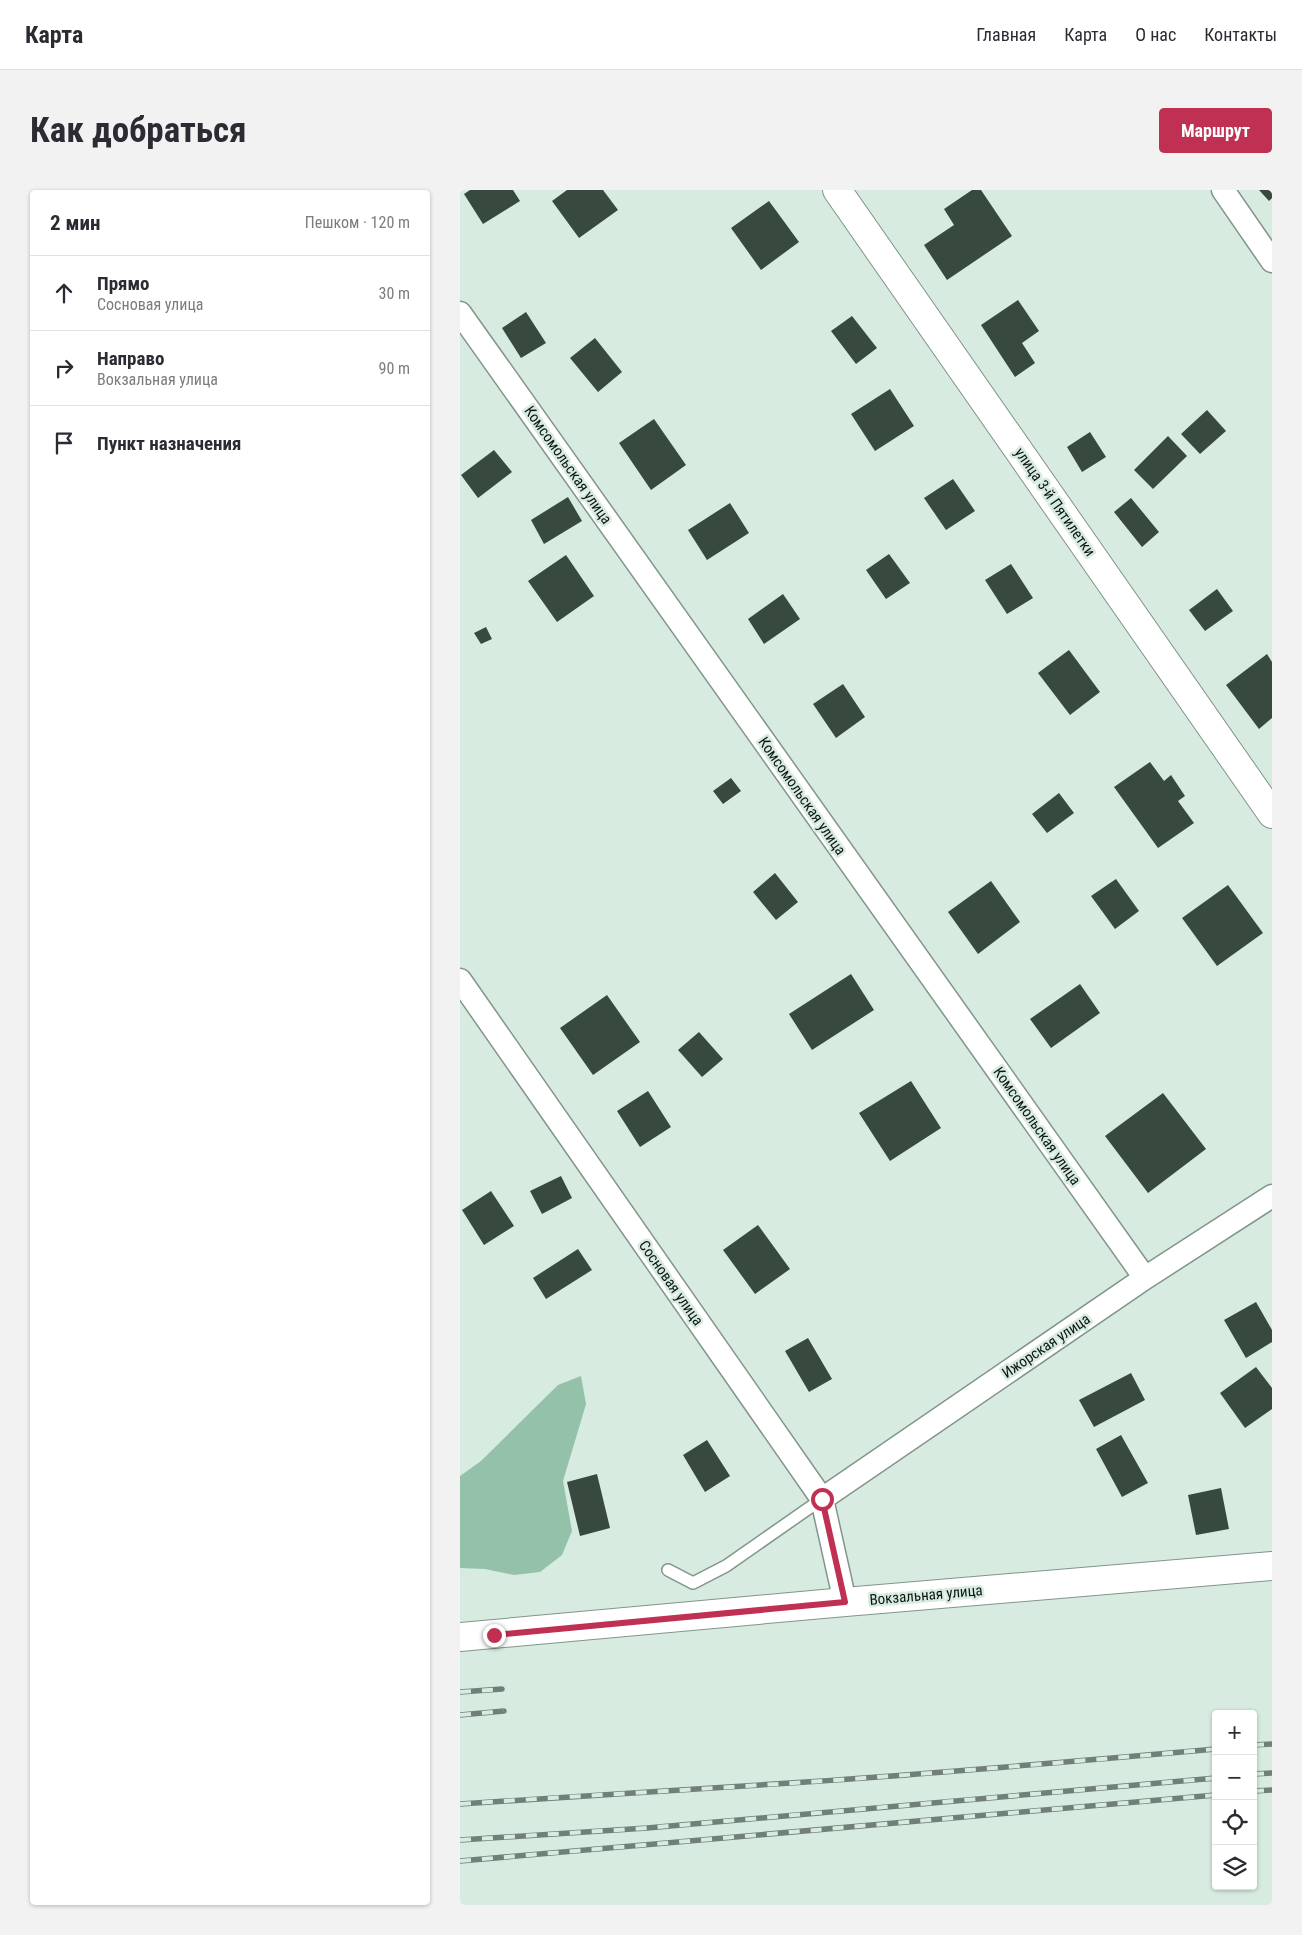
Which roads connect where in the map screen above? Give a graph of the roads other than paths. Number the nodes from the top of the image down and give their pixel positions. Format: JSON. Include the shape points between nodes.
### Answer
{"nodes":[{"id":1,"x":838,"y":190,"type":"edge"},
{"id":2,"x":1223,"y":190,"type":"edge"},
{"id":3,"x":1272,"y":261,"type":"edge"},
{"id":4,"x":460,"y":313,"type":"edge"},
{"id":5,"x":1272,"y":814,"type":"edge"},
{"id":6,"x":460,"y":980,"type":"edge"},
{"id":7,"x":1272,"y":1196,"type":"edge"},
{"id":8,"x":1145,"y":1278,"type":"junction"},
{"id":9,"x":822,"y":1499,"type":"junction"},
{"id":10,"x":1272,"y":1566,"type":"edge"},
{"id":11,"x":668,"y":1570,"type":"dead end"},
{"id":12,"x":845,"y":1602,"type":"junction"},
{"id":13,"x":460,"y":1637,"type":"edge"}],
"edges":[{"from":1,"to":5,"type":"street","name":"улица 3-й Пятилетки"},
{"from":2,"to":3,"type":"street"},
{"from":4,"to":8,"type":"street","name":"Комсомольская улица"},
{"from":6,"to":9,"type":"street","name":"Сосновая улица"},
{"from":7,"to":8,"type":"street","name":"Ижорская улица"},
{"from":8,"to":9,"type":"street","name":"Ижорская улица"},
{"from":9,"to":11,"type":"lane","via":[[726,1566],[692,1583]]},
{"from":9,"to":12,"type":"street","name":"Сосновая улица"},
{"from":10,"to":12,"type":"street","name":"Вокзальная улица"},
{"from":12,"to":13,"type":"street","name":"Вокзальная улица"}]}
